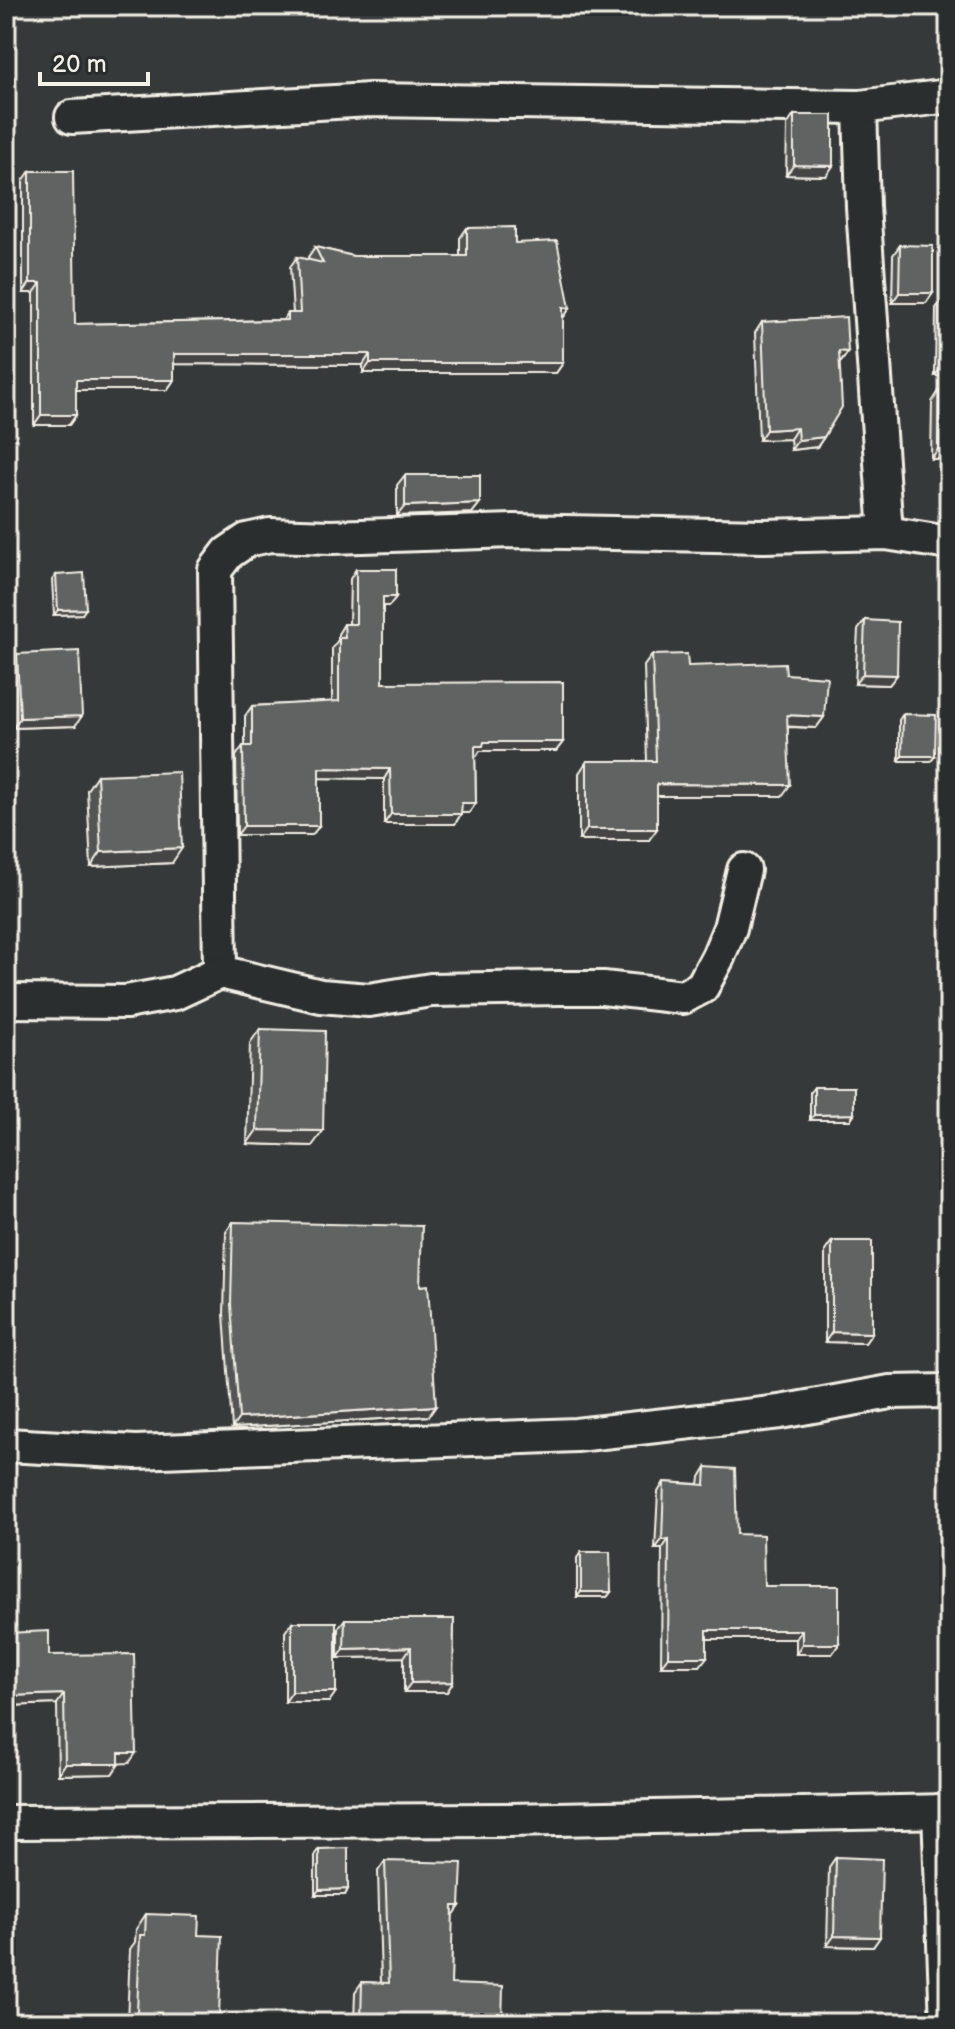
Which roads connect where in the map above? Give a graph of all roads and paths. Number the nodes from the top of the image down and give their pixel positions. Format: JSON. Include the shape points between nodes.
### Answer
{"nodes":[{"id":1,"x":949,"y":96,"type":"edge"},
{"id":2,"x":860,"y":107,"type":"junction"},
{"id":3,"x":72,"y":117,"type":"dead end"},
{"id":4,"x":886,"y":533,"type":"junction"},
{"id":5,"x":949,"y":543,"type":"edge"},
{"id":6,"x":744,"y":870,"type":"dead end"},
{"id":7,"x":220,"y":972,"type":"junction"},
{"id":8,"x":6,"y":1001,"type":"edge"},
{"id":9,"x":949,"y":1391,"type":"edge"},
{"id":10,"x":6,"y":1445,"type":"edge"},
{"id":11,"x":944,"y":1811,"type":"edge"},
{"id":12,"x":6,"y":1822,"type":"edge"},
{"id":13,"x":947,"y":2023,"type":"edge"}],
"edges":[{"from":1,"to":2,"type":"street"},
{"from":2,"to":3,"type":"street","via":[[370,100]]},
{"from":2,"to":4,"type":"street"},
{"from":4,"to":5,"type":"street"},
{"from":4,"to":7,"type":"street","via":[[514,531],[270,535],[247,540],[215,570]]},
{"from":6,"to":7,"type":"street","via":[[718,957],[702,987],[683,997],[603,988],[431,990],[369,1000],[321,996]]},
{"from":7,"to":8,"type":"street","via":[[175,993],[126,1002]]},
{"from":9,"to":10,"type":"street","via":[[890,1392],[780,1412],[576,1435],[136,1452]]},
{"from":11,"to":12,"type":"street"},
{"from":11,"to":13,"type":"street"}]}
